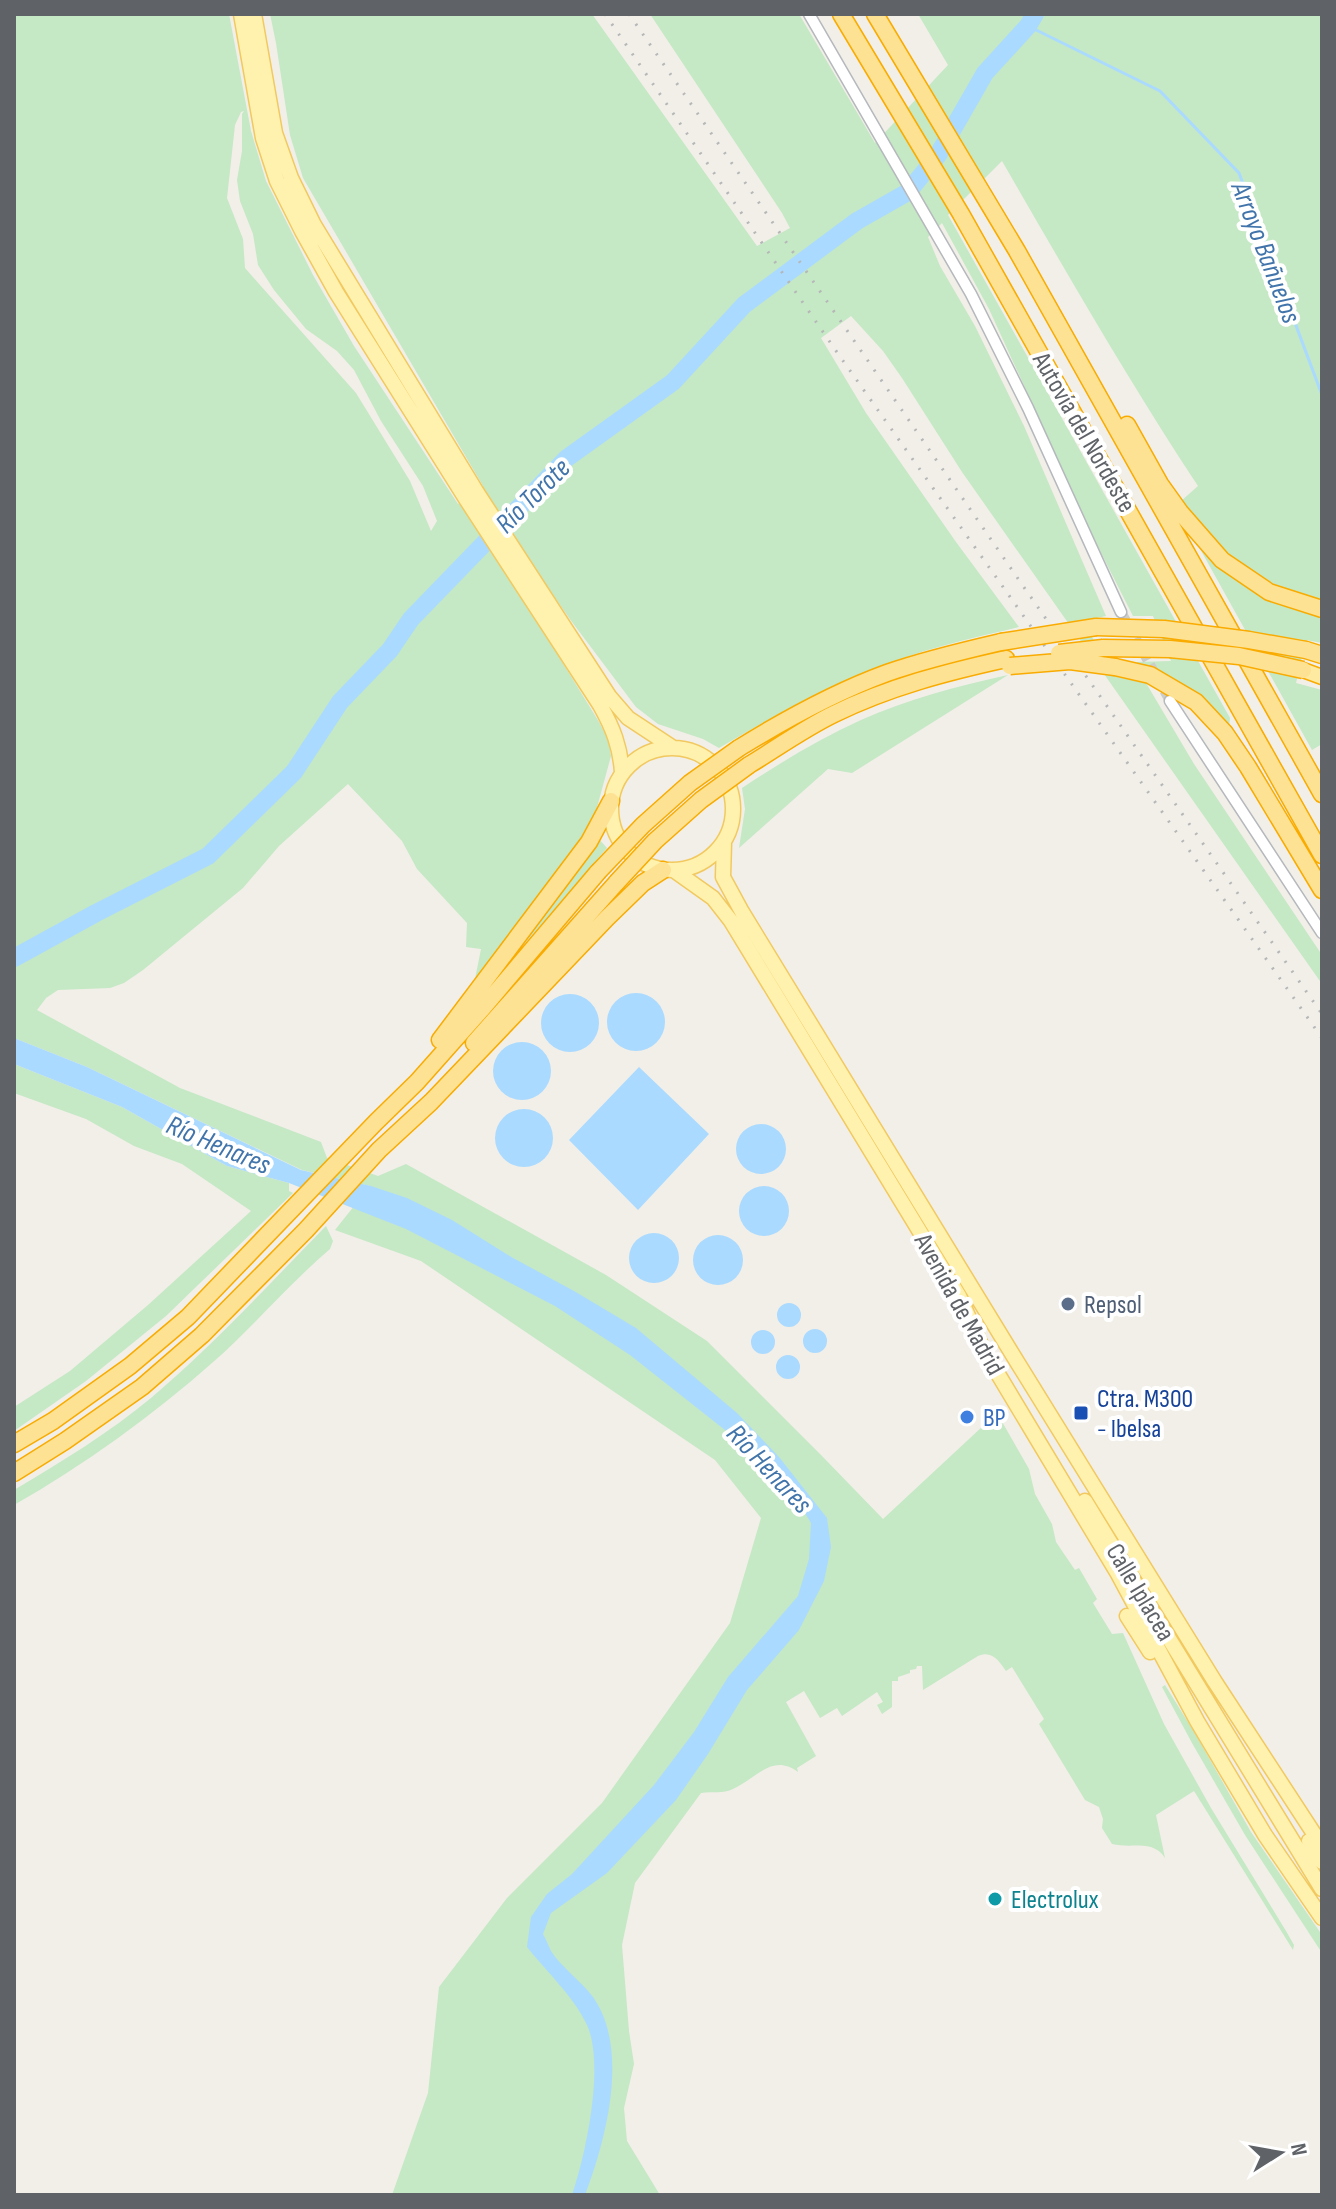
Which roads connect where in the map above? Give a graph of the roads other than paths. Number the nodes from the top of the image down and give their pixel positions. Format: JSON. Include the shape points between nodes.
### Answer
{"nodes":[{"id":1,"x":241,"y":14,"type":"edge"},
{"id":2,"x":254,"y":14,"type":"edge"},
{"id":3,"x":809,"y":14,"type":"edge"},
{"id":4,"x":841,"y":14,"type":"edge"},
{"id":5,"x":875,"y":14,"type":"edge"},
{"id":6,"x":1017,"y":251,"type":"junction"},
{"id":7,"x":471,"y":495,"type":"junction"},
{"id":8,"x":541,"y":604,"type":"junction"},
{"id":9,"x":1322,"y":609,"type":"edge"},
{"id":10,"x":1121,"y":612,"type":"tunnel mouth"},
{"id":11,"x":1317,"y":653,"type":"edge"},
{"id":12,"x":1005,"y":656,"type":"junction"},
{"id":13,"x":1303,"y":670,"type":"joint"},
{"id":14,"x":1322,"y":677,"type":"edge"},
{"id":15,"x":1170,"y":701,"type":"tunnel mouth"},
{"id":16,"x":672,"y":747,"type":"junction"},
{"id":17,"x":622,"y":772,"type":"junction"},
{"id":18,"x":1322,"y":794,"type":"edge"},
{"id":19,"x":611,"y":801,"type":"junction"},
{"id":20,"x":724,"y":842,"type":"junction"},
{"id":21,"x":1322,"y":855,"type":"edge"},
{"id":22,"x":669,"y":871,"type":"junction"},
{"id":23,"x":1322,"y":890,"type":"edge"},
{"id":24,"x":1322,"y":933,"type":"edge"},
{"id":25,"x":376,"y":1122,"type":"junction"},
{"id":26,"x":384,"y":1145,"type":"junction"},
{"id":27,"x":959,"y":1296,"type":"junction"},
{"id":28,"x":14,"y":1444,"type":"edge"},
{"id":29,"x":14,"y":1473,"type":"edge"},
{"id":30,"x":1127,"y":1616,"type":"dead end"},
{"id":31,"x":1215,"y":1682,"type":"junction"},
{"id":32,"x":1197,"y":1721,"type":"junction"},
{"id":33,"x":1322,"y":1846,"type":"edge"},
{"id":34,"x":1322,"y":1862,"type":"edge"},
{"id":35,"x":1322,"y":1889,"type":"edge"},
{"id":36,"x":1322,"y":1918,"type":"edge"}],
"edges":[{"from":1,"to":7,"type":"main road","via":[[263,138],[277,181],[336,292]]},
{"from":2,"to":7,"type":"main road","via":[[275,133],[291,178]]},
{"from":3,"to":10,"type":"street","via":[[971,294]]},
{"from":4,"to":21,"type":"highway","name":"Autovía del Nordeste","via":[[961,214]]},
{"from":5,"to":6,"type":"highway","name":"Autovía del Nordeste"},
{"from":6,"to":9,"type":"highway","via":[[1069,323],[1180,512],[1222,560],[1269,592]]},
{"from":6,"to":18,"type":"highway","name":"Autovía del Nordeste"},
{"from":7,"to":8,"type":"main road"},
{"from":8,"to":16,"type":"main road","via":[[628,718]]},
{"from":8,"to":17,"type":"main road","via":[[613,729]]},
{"from":11,"to":12,"type":"highway","bridge":true,"via":[[1164,629],[1096,627]]},
{"from":12,"to":13,"type":"highway","bridge":true,"via":[[1170,649]]},
{"from":12,"to":23,"type":"highway","bridge":true,"via":[[1150,675],[1196,702],[1248,767]]},
{"from":12,"to":25,"type":"highway","bridge":true,"via":[[942,656],[886,673],[782,722],[690,783],[598,872],[463,1031]]},
{"from":12,"to":26,"type":"highway","bridge":true,"via":[[888,691],[833,714],[701,800],[617,882]]},
{"from":13,"to":14,"type":"highway"},
{"from":15,"to":24,"type":"street"},
{"from":16,"to":17,"type":"main road","via":[[649,752]]},
{"from":16,"to":20,"type":"main road","via":[[692,751],[723,775],[733,804]]},
{"from":17,"to":19,"type":"main road"},
{"from":19,"to":22,"type":"main road","via":[[619,840],[635,859]]},
{"from":19,"to":25,"type":"highway","via":[[589,842]]},
{"from":20,"to":22,"type":"main road","via":[[699,865]]},
{"from":20,"to":31,"type":"main road","name":"Avenida de Madrid","via":[[723,877],[742,912]]},
{"from":22,"to":26,"type":"highway","via":[[643,883]]},
{"from":22,"to":27,"type":"main road","name":"Avenida de Madrid","via":[[713,898],[731,921]]},
{"from":25,"to":28,"type":"highway","via":[[188,1317],[53,1421]]},
{"from":26,"to":29,"type":"highway","via":[[202,1335],[142,1387]]},
{"from":27,"to":32,"type":"main road","name":"Avenida de Madrid","via":[[983,1349],[1118,1574]]},
{"from":27,"to":35,"type":"main road","name":"Calle Iplacea"},
{"from":30,"to":32,"type":"main road"},
{"from":31,"to":33,"type":"main road","name":"Avenida de Madrid"},
{"from":31,"to":34,"type":"main road"},
{"from":32,"to":36,"type":"main road","name":"Avenida de Madrid"}]}
